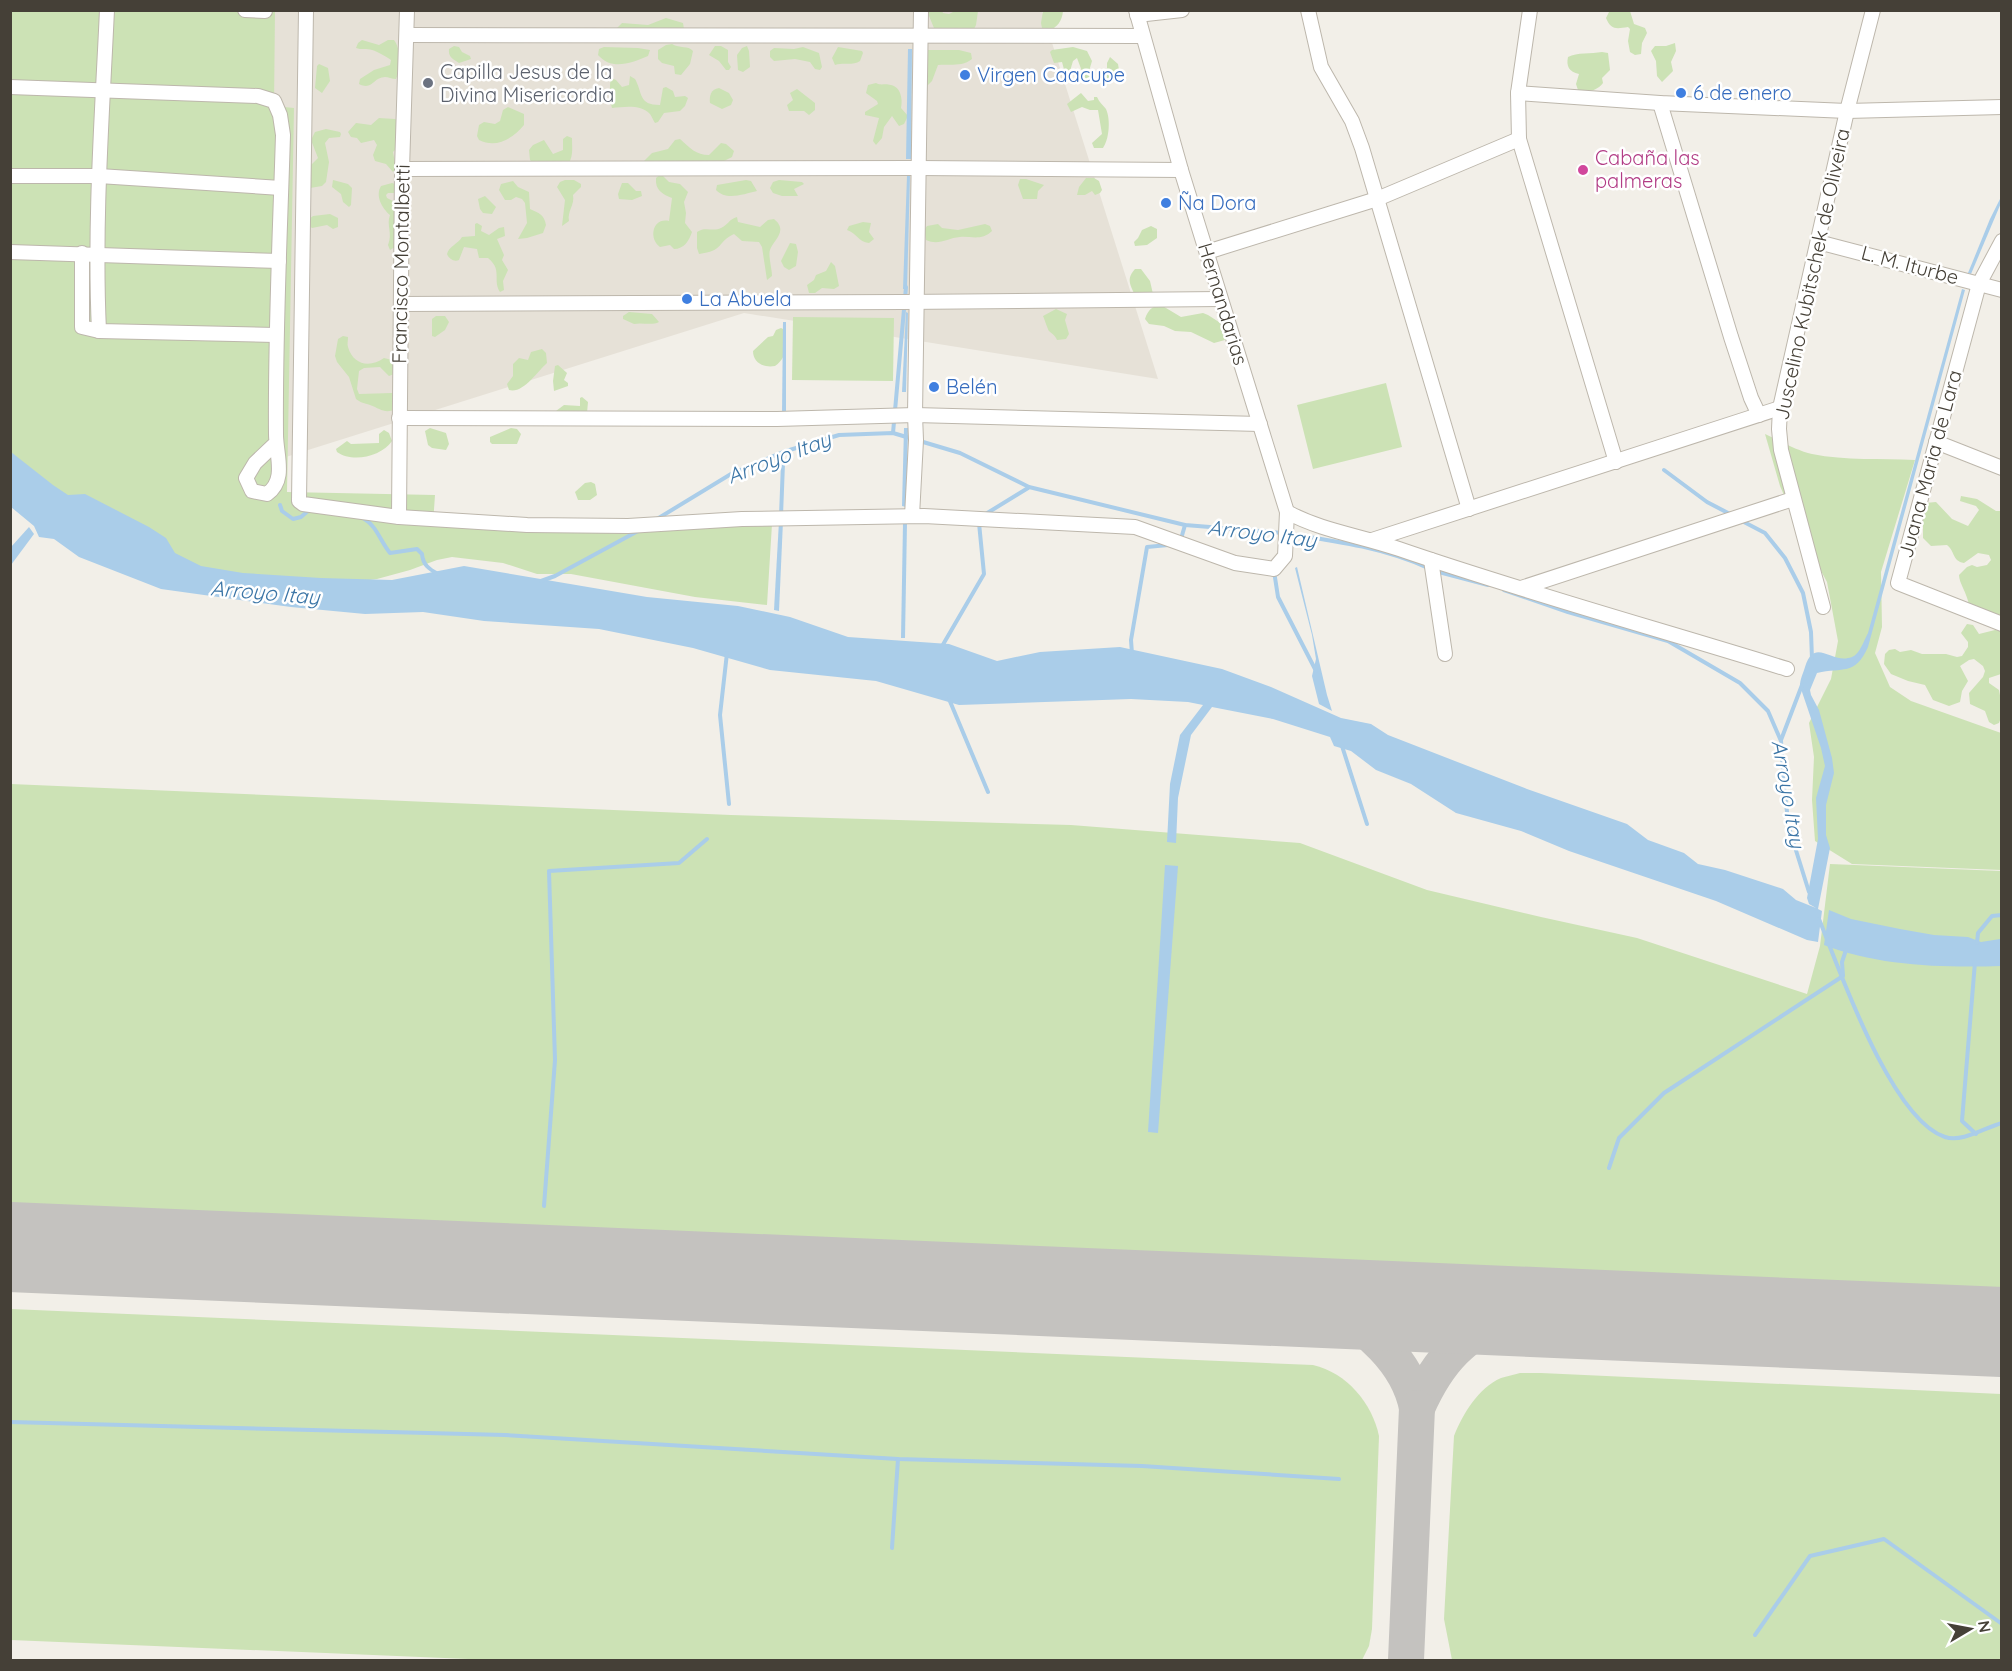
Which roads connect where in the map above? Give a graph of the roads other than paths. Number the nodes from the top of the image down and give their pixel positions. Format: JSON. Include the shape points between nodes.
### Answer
{"nodes":[{"id":1,"x":107,"y":10,"type":"edge"},
{"id":2,"x":245,"y":10,"type":"edge"},
{"id":3,"x":306,"y":10,"type":"edge"},
{"id":4,"x":407,"y":10,"type":"edge"},
{"id":5,"x":921,"y":10,"type":"edge"},
{"id":6,"x":1182,"y":10,"type":"edge"},
{"id":7,"x":1308,"y":10,"type":"edge"},
{"id":8,"x":1530,"y":10,"type":"edge"},
{"id":9,"x":266,"y":11,"type":"edge"},
{"id":10,"x":1870,"y":11,"type":"edge"},
{"id":11,"x":1137,"y":13,"type":"edge"},
{"id":12,"x":407,"y":34,"type":"junction"},
{"id":13,"x":920,"y":34,"type":"junction"},
{"id":14,"x":1142,"y":36,"type":"junction"},
{"id":15,"x":10,"y":87,"type":"edge"},
{"id":16,"x":103,"y":90,"type":"junction"},
{"id":17,"x":1518,"y":93,"type":"junction"},
{"id":18,"x":1660,"y":103,"type":"junction"},
{"id":19,"x":2001,"y":107,"type":"edge"},
{"id":20,"x":1847,"y":111,"type":"junction"},
{"id":21,"x":1519,"y":139,"type":"junction"},
{"id":22,"x":918,"y":168,"type":"junction"},
{"id":23,"x":402,"y":169,"type":"junction"},
{"id":24,"x":1181,"y":170,"type":"junction"},
{"id":25,"x":10,"y":176,"type":"edge"},
{"id":26,"x":99,"y":176,"type":"junction"},
{"id":27,"x":281,"y":188,"type":"junction"},
{"id":28,"x":1377,"y":199,"type":"junction"},
{"id":29,"x":2001,"y":241,"type":"edge"},
{"id":30,"x":1818,"y":242,"type":"junction"},
{"id":31,"x":10,"y":252,"type":"edge"},
{"id":32,"x":1207,"y":252,"type":"junction"},
{"id":33,"x":82,"y":254,"type":"junction"},
{"id":34,"x":98,"y":254,"type":"junction"},
{"id":35,"x":279,"y":261,"type":"junction"},
{"id":36,"x":1979,"y":284,"type":"junction"},
{"id":37,"x":2001,"y":290,"type":"edge"},
{"id":38,"x":1220,"y":299,"type":"junction"},
{"id":39,"x":916,"y":301,"type":"junction"},
{"id":40,"x":400,"y":304,"type":"junction"},
{"id":41,"x":99,"y":331,"type":"junction"},
{"id":42,"x":275,"y":335,"type":"junction"},
{"id":43,"x":1780,"y":408,"type":"junction"},
{"id":44,"x":915,"y":415,"type":"junction"},
{"id":45,"x":1759,"y":415,"type":"junction"},
{"id":46,"x":399,"y":418,"type":"junction"},
{"id":47,"x":1260,"y":424,"type":"junction"},
{"id":48,"x":1936,"y":442,"type":"junction"},
{"id":49,"x":276,"y":443,"type":"dead end"},
{"id":50,"x":1617,"y":462,"type":"junction"},
{"id":51,"x":2001,"y":468,"type":"edge"},
{"id":52,"x":1793,"y":499,"type":"junction"},
{"id":53,"x":1469,"y":509,"type":"junction"},
{"id":54,"x":1287,"y":512,"type":"junction"},
{"id":55,"x":912,"y":516,"type":"junction"},
{"id":56,"x":399,"y":517,"type":"junction"},
{"id":57,"x":1372,"y":540,"type":"junction"},
{"id":58,"x":1431,"y":560,"type":"junction"},
{"id":59,"x":1521,"y":588,"type":"junction"},
{"id":60,"x":1823,"y":607,"type":"dead end"},
{"id":61,"x":2001,"y":624,"type":"edge"},
{"id":62,"x":1445,"y":654,"type":"dead end"},
{"id":63,"x":1787,"y":669,"type":"dead end"}],
"edges":[{"from":1,"to":16,"type":"street"},
{"from":2,"to":9,"type":"street"},
{"from":3,"to":56,"type":"street","via":[[299,501]]},
{"from":4,"to":12,"type":"street","name":"Francisco Montalbetti"},
{"from":5,"to":13,"type":"street"},
{"from":6,"to":11,"type":"street"},
{"from":7,"to":28,"type":"street","via":[[1321,67],[1352,122]]},
{"from":8,"to":17,"type":"street"},
{"from":10,"to":20,"type":"street","name":"Juscelino Kubitschek de Oliveira"},
{"from":11,"to":14,"type":"street","name":"Hernandarias"},
{"from":12,"to":13,"type":"street"},
{"from":12,"to":23,"type":"street","name":"Francisco Montalbetti"},
{"from":13,"to":14,"type":"street"},
{"from":13,"to":22,"type":"street"},
{"from":14,"to":24,"type":"street","name":"Hernandarias"},
{"from":15,"to":16,"type":"street"},
{"from":16,"to":26,"type":"street"},
{"from":16,"to":27,"type":"street","via":[[258,96],[274,101],[283,135]]},
{"from":17,"to":18,"type":"street"},
{"from":17,"to":21,"type":"street"},
{"from":18,"to":20,"type":"street"},
{"from":18,"to":45,"type":"street","via":[[1731,337]]},
{"from":19,"to":20,"type":"street"},
{"from":20,"to":30,"type":"street","name":"Juscelino Kubitschek de Oliveira"},
{"from":21,"to":28,"type":"street"},
{"from":21,"to":50,"type":"street"},
{"from":22,"to":23,"type":"street"},
{"from":22,"to":24,"type":"street"},
{"from":22,"to":39,"type":"street"},
{"from":23,"to":40,"type":"street","name":"Francisco Montalbetti"},
{"from":24,"to":32,"type":"street","name":"Hernandarias"},
{"from":25,"to":26,"type":"street"},
{"from":26,"to":27,"type":"street"},
{"from":26,"to":34,"type":"street"},
{"from":27,"to":35,"type":"street"},
{"from":28,"to":32,"type":"street"},
{"from":28,"to":53,"type":"street"},
{"from":29,"to":36,"type":"street","name":"Juana Maria de Lara"},
{"from":30,"to":36,"type":"street","name":"L. M. Iturbe"},
{"from":30,"to":43,"type":"street","name":"Juscelino Kubitschek de Oliveira"},
{"from":31,"to":33,"type":"street"},
{"from":32,"to":38,"type":"street","name":"Hernandarias"},
{"from":33,"to":34,"type":"street"},
{"from":33,"to":41,"type":"street","via":[[82,327]]},
{"from":34,"to":35,"type":"street"},
{"from":34,"to":41,"type":"street"},
{"from":35,"to":42,"type":"street"},
{"from":36,"to":37,"type":"street","name":"L. M. Iturbe"},
{"from":36,"to":48,"type":"street","name":"Juana Maria de Lara"},
{"from":38,"to":39,"type":"street"},
{"from":38,"to":47,"type":"street","name":"Hernandarias"},
{"from":39,"to":40,"type":"street"},
{"from":39,"to":44,"type":"street"},
{"from":40,"to":46,"type":"street","name":"Francisco Montalbetti"},
{"from":41,"to":42,"type":"street"},
{"from":42,"to":49,"type":"street"},
{"from":43,"to":45,"type":"street"},
{"from":43,"to":52,"type":"street","name":"Juscelino Kubitschek de Oliveira","via":[[1781,450]]},
{"from":44,"to":46,"type":"street","via":[[777,419]]},
{"from":44,"to":47,"type":"street"},
{"from":44,"to":55,"type":"street"},
{"from":45,"to":50,"type":"street"},
{"from":46,"to":56,"type":"street","name":"Francisco Montalbetti"},
{"from":47,"to":54,"type":"street","name":"Hernandarias"},
{"from":48,"to":51,"type":"street"},
{"from":48,"to":61,"type":"street","name":"Juana Maria de Lara","via":[[1898,583]]},
{"from":50,"to":53,"type":"street"},
{"from":52,"to":59,"type":"street"},
{"from":52,"to":60,"type":"street","name":"Juscelino Kubitschek de Oliveira"},
{"from":53,"to":57,"type":"street"},
{"from":54,"to":55,"type":"street","name":"Hernandarias","via":[[1285,556],[1274,569],[1235,563],[1135,527]]},
{"from":54,"to":57,"type":"street"},
{"from":55,"to":56,"type":"street","via":[[628,526]]},
{"from":57,"to":58,"type":"street"},
{"from":58,"to":59,"type":"street"},
{"from":58,"to":62,"type":"street"},
{"from":59,"to":63,"type":"street"}]}
